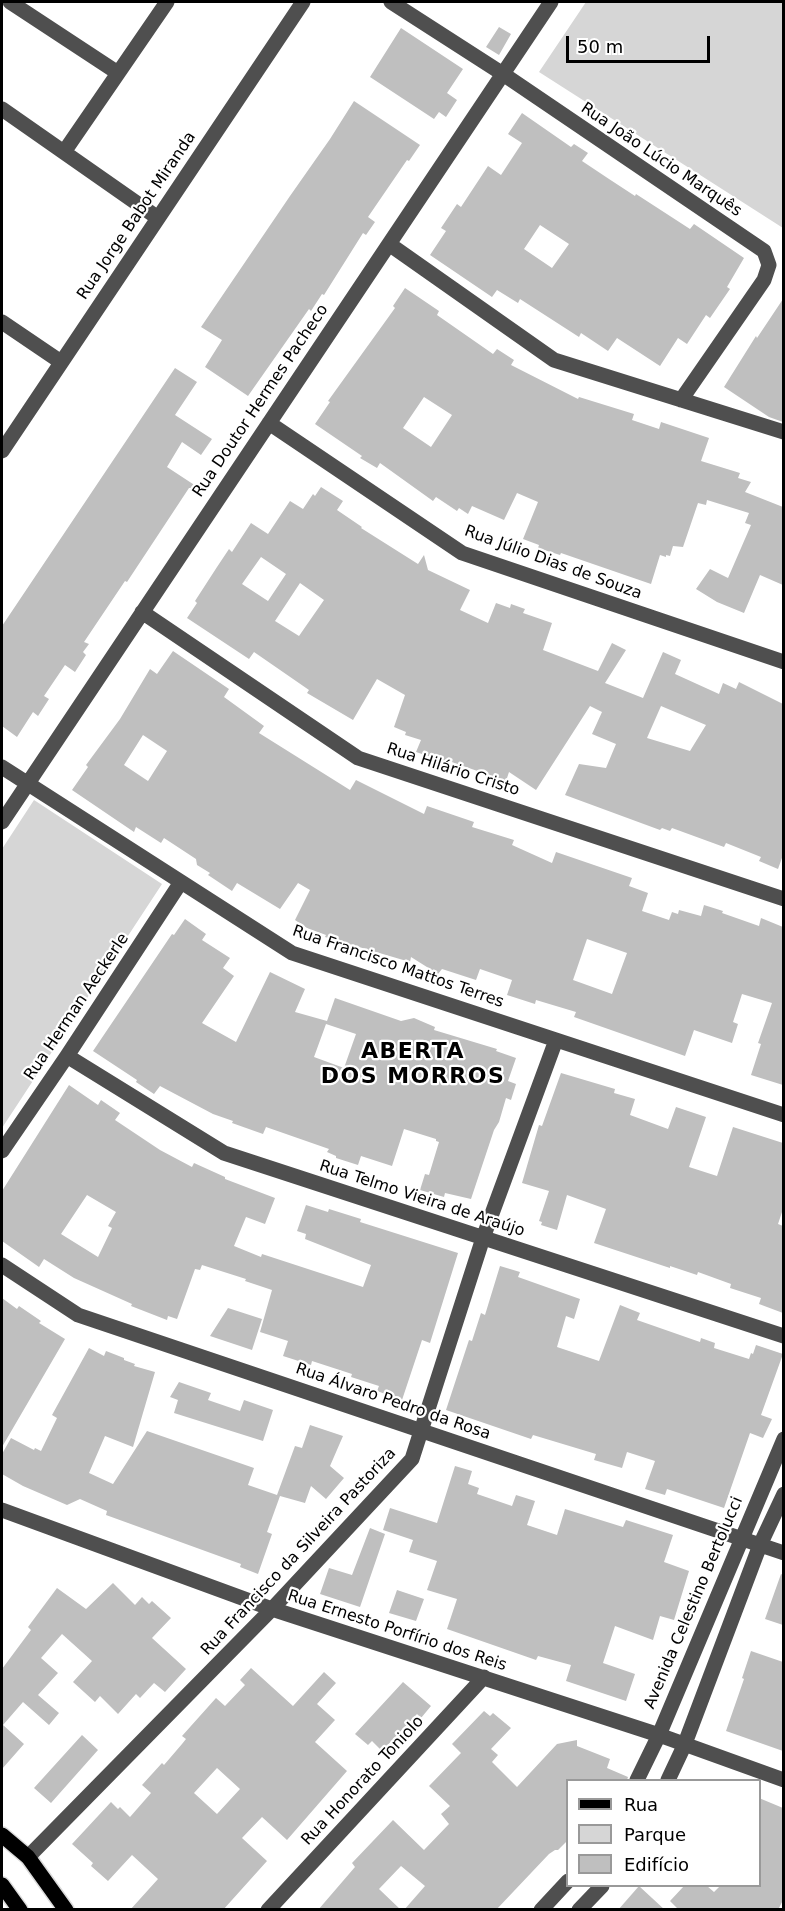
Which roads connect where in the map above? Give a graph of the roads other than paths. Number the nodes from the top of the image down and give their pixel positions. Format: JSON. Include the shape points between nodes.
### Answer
{"nodes":[{"id":1,"x":10,"y":2,"type":"edge"},
{"id":2,"x":167,"y":2,"type":"edge"},
{"id":3,"x":303,"y":2,"type":"edge"},
{"id":4,"x":390,"y":2,"type":"edge"},
{"id":5,"x":551,"y":2,"type":"edge"},
{"id":6,"x":118,"y":73,"type":"junction"},
{"id":7,"x":503,"y":74,"type":"junction"},
{"id":8,"x":2,"y":109,"type":"edge"},
{"id":9,"x":64,"y":153,"type":"junction"},
{"id":10,"x":158,"y":218,"type":"junction"},
{"id":11,"x":389,"y":244,"type":"junction"},
{"id":12,"x":2,"y":322,"type":"edge"},
{"id":13,"x":62,"y":362,"type":"junction"},
{"id":14,"x":681,"y":400,"type":"junction"},
{"id":15,"x":269,"y":423,"type":"junction"},
{"id":16,"x":783,"y":432,"type":"edge"},
{"id":17,"x":2,"y":451,"type":"edge"},
{"id":18,"x":142,"y":612,"type":"junction"},
{"id":19,"x":783,"y":662,"type":"edge"},
{"id":20,"x":2,"y":767,"type":"edge"},
{"id":21,"x":27,"y":783,"type":"junction"},
{"id":22,"x":2,"y":822,"type":"edge"},
{"id":23,"x":181,"y":882,"type":"junction"},
{"id":24,"x":783,"y":899,"type":"edge"},
{"id":25,"x":556,"y":1040,"type":"junction"},
{"id":26,"x":67,"y":1056,"type":"junction"},
{"id":27,"x":783,"y":1115,"type":"edge"},
{"id":28,"x":2,"y":1151,"type":"edge"},
{"id":29,"x":483,"y":1238,"type":"junction"},
{"id":30,"x":2,"y":1265,"type":"edge"},
{"id":31,"x":783,"y":1336,"type":"edge"},
{"id":32,"x":422,"y":1431,"type":"junction"},
{"id":33,"x":783,"y":1439,"type":"edge"},
{"id":34,"x":783,"y":1494,"type":"edge"},
{"id":35,"x":2,"y":1510,"type":"edge"},
{"id":36,"x":741,"y":1538,"type":"junction"},
{"id":37,"x":760,"y":1545,"type":"junction"},
{"id":38,"x":783,"y":1553,"type":"edge"},
{"id":39,"x":272,"y":1609,"type":"junction"},
{"id":40,"x":484,"y":1677,"type":"junction"},
{"id":41,"x":659,"y":1735,"type":"junction"},
{"id":42,"x":684,"y":1746,"type":"junction"},
{"id":43,"x":637,"y":1779,"type":"edge"},
{"id":44,"x":668,"y":1779,"type":"edge"},
{"id":45,"x":783,"y":1780,"type":"edge"},
{"id":46,"x":2,"y":1834,"type":"edge"},
{"id":47,"x":27,"y":1857,"type":"junction"},
{"id":48,"x":566,"y":1882,"type":"edge"},
{"id":49,"x":2,"y":1885,"type":"edge"},
{"id":50,"x":601,"y":1887,"type":"edge"},
{"id":51,"x":20,"y":1910,"type":"edge"},
{"id":52,"x":66,"y":1910,"type":"edge"},
{"id":53,"x":268,"y":1910,"type":"edge"},
{"id":54,"x":541,"y":1910,"type":"edge"},
{"id":55,"x":579,"y":1910,"type":"edge"}],
"edges":[{"from":1,"to":6,"type":"street"},
{"from":2,"to":6,"type":"street"},
{"from":3,"to":10,"type":"street","name":"Rua Jorge Babot Miranda"},
{"from":4,"to":7,"type":"street","name":"Rua João Lúcio Marquês"},
{"from":5,"to":7,"type":"street","name":"Rua Doutor Hermes Pacheco"},
{"from":6,"to":9,"type":"street"},
{"from":7,"to":11,"type":"street","name":"Rua Doutor Hermes Pacheco"},
{"from":7,"to":14,"type":"street","name":"Rua João Lúcio Marquês","via":[[764,251],[769,265],[764,280]]},
{"from":8,"to":9,"type":"street"},
{"from":9,"to":10,"type":"street"},
{"from":10,"to":13,"type":"street","name":"Rua Jorge Babot Miranda"},
{"from":11,"to":14,"type":"street","via":[[554,360]]},
{"from":11,"to":15,"type":"street","name":"Rua Doutor Hermes Pacheco"},
{"from":12,"to":13,"type":"street"},
{"from":13,"to":17,"type":"street","name":"Rua Jorge Babot Miranda"},
{"from":14,"to":16,"type":"street"},
{"from":15,"to":18,"type":"street","name":"Rua Doutor Hermes Pacheco"},
{"from":15,"to":19,"type":"street","name":"Rua Júlio Dias de Souza","via":[[462,553]]},
{"from":18,"to":21,"type":"street","name":"Rua Doutor Hermes Pacheco"},
{"from":18,"to":24,"type":"street","name":"Rua Hilário Cristo","via":[[358,758]]},
{"from":20,"to":21,"type":"street","name":"Rua Francisco Mattos Terres"},
{"from":21,"to":22,"type":"street","name":"Rua Doutor Hermes Pacheco"},
{"from":21,"to":23,"type":"street","name":"Rua Francisco Mattos Terres"},
{"from":23,"to":25,"type":"street","name":"Rua Francisco Mattos Terres","via":[[292,953]]},
{"from":23,"to":26,"type":"street","name":"Rua Herman Aeckerle"},
{"from":25,"to":27,"type":"street","name":"Rua Francisco Mattos Terres"},
{"from":25,"to":29,"type":"street","name":"Rua Francisco da Silveira Pastoriza"},
{"from":26,"to":28,"type":"street","name":"Rua Herman Aeckerle"},
{"from":26,"to":29,"type":"street","name":"Rua Telmo Vieira de Araújo","via":[[224,1153]]},
{"from":29,"to":31,"type":"street","name":"Rua Telmo Vieira de Araújo"},
{"from":29,"to":32,"type":"street","name":"Rua Francisco da Silveira Pastoriza"},
{"from":30,"to":32,"type":"street","name":"Rua Álvaro Pedro da Rosa","via":[[78,1315]]},
{"from":32,"to":36,"type":"street","name":"Rua Álvaro Pedro da Rosa"},
{"from":32,"to":39,"type":"street","name":"Rua Francisco da Silveira Pastoriza","via":[[412,1459]]},
{"from":33,"to":36,"type":"street","name":"Avenida Celestino Bertolucci"},
{"from":34,"to":37,"type":"street"},
{"from":35,"to":39,"type":"street","name":"Rua Ernesto Porfírio dos Reis"},
{"from":36,"to":37,"type":"street","name":"Rua Álvaro Pedro da Rosa"},
{"from":36,"to":41,"type":"street","name":"Avenida Celestino Bertolucci"},
{"from":37,"to":38,"type":"street","name":"Rua Álvaro Pedro da Rosa"},
{"from":37,"to":42,"type":"street"},
{"from":39,"to":40,"type":"street","name":"Rua Ernesto Porfírio dos Reis"},
{"from":39,"to":47,"type":"street","name":"Rua Francisco da Silveira Pastoriza"},
{"from":40,"to":41,"type":"street","name":"Rua Ernesto Porfírio dos Reis"},
{"from":40,"to":53,"type":"street","name":"Rua Honorato Toniolo"},
{"from":41,"to":42,"type":"street","name":"Rua Ernesto Porfírio dos Reis"},
{"from":41,"to":43,"type":"street","name":"Avenida Celestino Bertolucci"},
{"from":42,"to":44,"type":"street"},
{"from":42,"to":45,"type":"street","name":"Rua Ernesto Porfírio dos Reis"},
{"from":46,"to":47,"type":"main road"},
{"from":47,"to":52,"type":"main road"},
{"from":48,"to":54,"type":"street"},
{"from":49,"to":51,"type":"main road"},
{"from":50,"to":55,"type":"street"}]}
